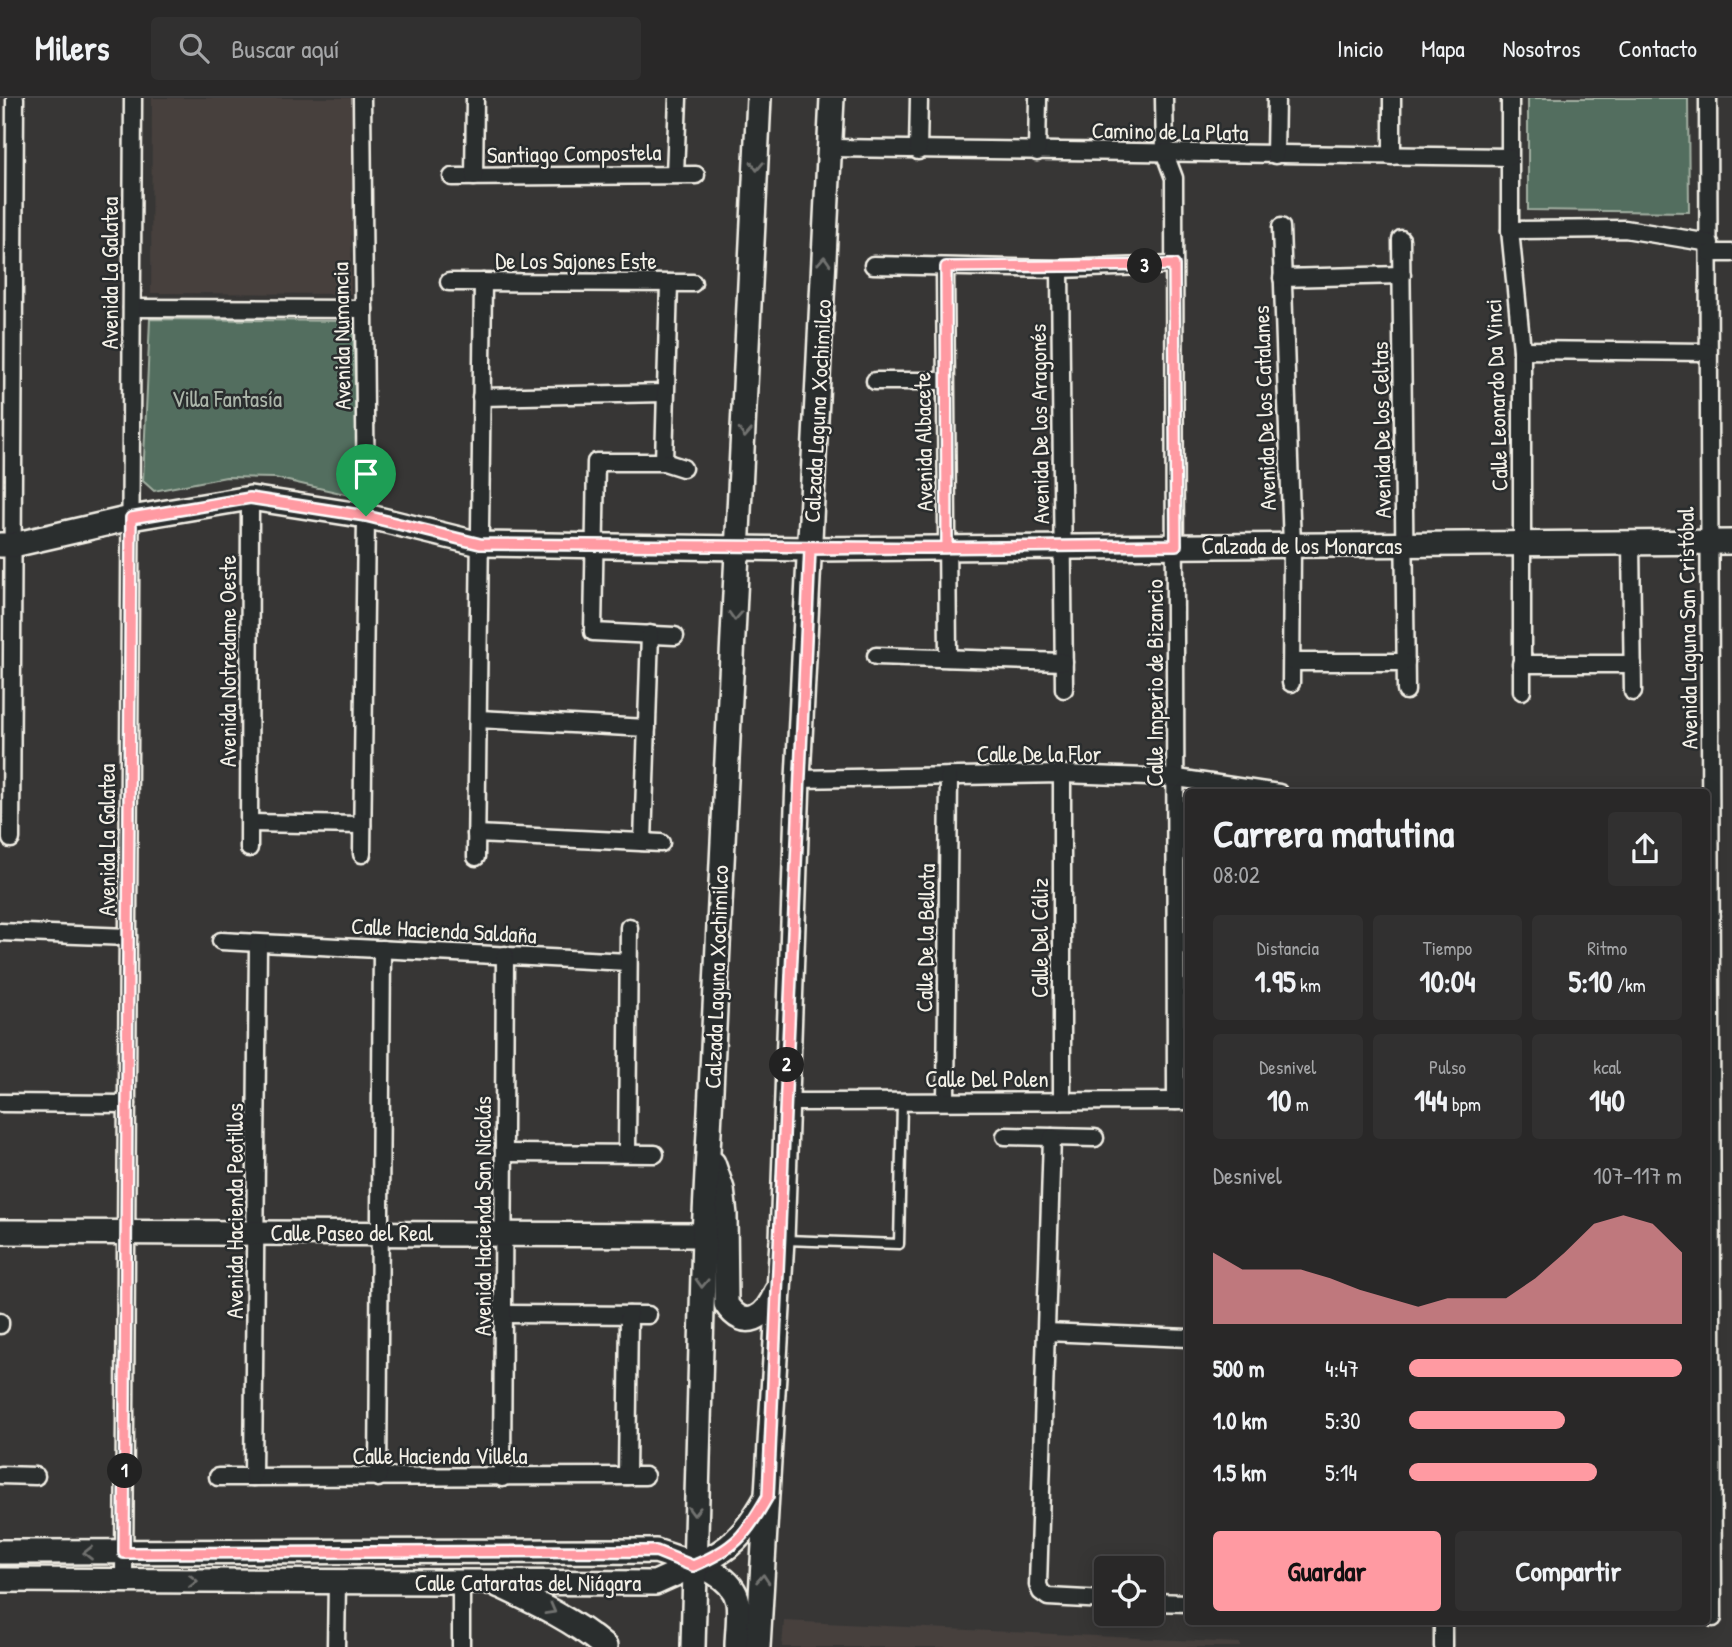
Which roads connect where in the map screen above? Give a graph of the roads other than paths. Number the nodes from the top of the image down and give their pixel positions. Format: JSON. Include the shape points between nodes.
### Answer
{"nodes":[{"id":1,"x":15,"y":98,"type":"edge"},
{"id":2,"x":133,"y":98,"type":"edge"},
{"id":3,"x":362,"y":98,"type":"edge"},
{"id":4,"x":475,"y":98,"type":"edge"},
{"id":5,"x":678,"y":98,"type":"edge"},
{"id":6,"x":759,"y":98,"type":"edge"},
{"id":7,"x":832,"y":98,"type":"edge"},
{"id":8,"x":919,"y":98,"type":"edge"},
{"id":9,"x":1038,"y":98,"type":"edge"},
{"id":10,"x":1164,"y":98,"type":"edge"},
{"id":11,"x":1276,"y":98,"type":"edge"},
{"id":12,"x":1392,"y":98,"type":"edge"},
{"id":13,"x":1510,"y":98,"type":"edge"},
{"id":14,"x":1708,"y":98,"type":"edge"},
{"id":15,"x":830,"y":148,"type":"junction"},
{"id":16,"x":918,"y":150,"type":"junction"},
{"id":17,"x":1037,"y":152,"type":"junction"},
{"id":18,"x":1165,"y":154,"type":"junction"},
{"id":19,"x":1275,"y":155,"type":"junction"},
{"id":20,"x":1392,"y":156,"type":"junction"},
{"id":21,"x":1509,"y":156,"type":"junction"},
{"id":22,"x":675,"y":174,"type":"junction"},
{"id":23,"x":696,"y":175,"type":"dead end"},
{"id":24,"x":452,"y":177,"type":"dead end"},
{"id":25,"x":474,"y":177,"type":"junction"},
{"id":26,"x":1281,"y":227,"type":"dead end"},
{"id":27,"x":1510,"y":230,"type":"junction"},
{"id":28,"x":1401,"y":239,"type":"dead end"},
{"id":29,"x":1710,"y":248,"type":"junction"},
{"id":30,"x":1732,"y":253,"type":"edge"},
{"id":31,"x":873,"y":265,"type":"dead end"},
{"id":32,"x":1174,"y":265,"type":"junction"},
{"id":33,"x":946,"y":267,"type":"junction"},
{"id":34,"x":1060,"y":269,"type":"junction"},
{"id":35,"x":1402,"y":275,"type":"junction"},
{"id":36,"x":1282,"y":278,"type":"junction"},
{"id":37,"x":449,"y":282,"type":"dead end"},
{"id":38,"x":483,"y":282,"type":"junction"},
{"id":39,"x":669,"y":283,"type":"junction"},
{"id":40,"x":693,"y":284,"type":"dead end"},
{"id":41,"x":132,"y":308,"type":"junction"},
{"id":42,"x":364,"y":309,"type":"junction"},
{"id":43,"x":1522,"y":350,"type":"junction"},
{"id":44,"x":1708,"y":352,"type":"junction"},
{"id":45,"x":875,"y":381,"type":"dead end"},
{"id":46,"x":945,"y":381,"type":"junction"},
{"id":47,"x":665,"y":393,"type":"junction"},
{"id":48,"x":481,"y":397,"type":"junction"},
{"id":49,"x":664,"y":462,"type":"junction"},
{"id":50,"x":683,"y":468,"type":"dead end"},
{"id":51,"x":250,"y":498,"type":"junction"},
{"id":52,"x":366,"y":516,"type":"junction"},
{"id":53,"x":131,"y":518,"type":"junction"},
{"id":54,"x":1732,"y":542,"type":"edge"},
{"id":55,"x":1632,"y":543,"type":"junction"},
{"id":56,"x":1707,"y":543,"type":"junction"},
{"id":57,"x":480,"y":544,"type":"junction"},
{"id":58,"x":6,"y":545,"type":"edge"},
{"id":59,"x":1176,"y":545,"type":"junction"},
{"id":60,"x":1404,"y":545,"type":"junction"},
{"id":61,"x":1522,"y":545,"type":"junction"},
{"id":62,"x":1292,"y":546,"type":"junction"},
{"id":63,"x":1064,"y":547,"type":"junction"},
{"id":64,"x":595,"y":548,"type":"junction"},
{"id":65,"x":739,"y":548,"type":"junction"},
{"id":66,"x":947,"y":548,"type":"junction"},
{"id":67,"x":810,"y":549,"type":"junction"},
{"id":68,"x":650,"y":634,"type":"junction"},
{"id":69,"x":675,"y":636,"type":"dead end"},
{"id":70,"x":876,"y":656,"type":"dead end"},
{"id":71,"x":948,"y":659,"type":"junction"},
{"id":72,"x":1064,"y":662,"type":"junction"},
{"id":73,"x":1292,"y":662,"type":"junction"},
{"id":74,"x":1406,"y":662,"type":"junction"},
{"id":75,"x":1521,"y":664,"type":"junction"},
{"id":76,"x":1633,"y":664,"type":"junction"},
{"id":77,"x":1291,"y":683,"type":"dead end"},
{"id":78,"x":1064,"y":689,"type":"dead end"},
{"id":79,"x":1406,"y":691,"type":"dead end"},
{"id":80,"x":1522,"y":691,"type":"dead end"},
{"id":81,"x":1633,"y":692,"type":"dead end"},
{"id":82,"x":478,"y":719,"type":"junction"},
{"id":83,"x":647,"y":728,"type":"junction"},
{"id":84,"x":1062,"y":775,"type":"junction"},
{"id":85,"x":949,"y":776,"type":"junction"},
{"id":86,"x":1177,"y":778,"type":"junction"},
{"id":87,"x":798,"y":779,"type":"junction"},
{"id":88,"x":1252,"y":789,"type":"edge"},
{"id":89,"x":1709,"y":789,"type":"edge"},
{"id":90,"x":6,"y":807,"type":"edge"},
{"id":91,"x":250,"y":823,"type":"junction"},
{"id":92,"x":362,"y":825,"type":"junction"},
{"id":93,"x":476,"y":834,"type":"junction"},
{"id":94,"x":11,"y":839,"type":"dead end"},
{"id":95,"x":643,"y":842,"type":"junction"},
{"id":96,"x":661,"y":842,"type":"dead end"},
{"id":97,"x":249,"y":848,"type":"dead end"},
{"id":98,"x":362,"y":854,"type":"dead end"},
{"id":99,"x":476,"y":858,"type":"dead end"},
{"id":100,"x":629,"y":927,"type":"dead end"},
{"id":101,"x":0,"y":932,"type":"edge"},
{"id":102,"x":128,"y":937,"type":"junction"},
{"id":103,"x":221,"y":941,"type":"dead end"},
{"id":104,"x":258,"y":944,"type":"junction"},
{"id":105,"x":382,"y":949,"type":"junction"},
{"id":106,"x":505,"y":955,"type":"junction"},
{"id":107,"x":628,"y":961,"type":"junction"},
{"id":108,"x":902,"y":1101,"type":"junction"},
{"id":109,"x":946,"y":1101,"type":"junction"},
{"id":110,"x":1062,"y":1101,"type":"junction"},
{"id":111,"x":1182,"y":1101,"type":"edge"},
{"id":112,"x":786,"y":1102,"type":"junction"},
{"id":113,"x":0,"y":1103,"type":"edge"},
{"id":114,"x":127,"y":1104,"type":"junction"},
{"id":115,"x":1005,"y":1136,"type":"dead end"},
{"id":116,"x":1052,"y":1137,"type":"junction"},
{"id":117,"x":1095,"y":1138,"type":"dead end"},
{"id":118,"x":709,"y":1150,"type":"junction"},
{"id":119,"x":506,"y":1153,"type":"junction"},
{"id":120,"x":627,"y":1153,"type":"junction"},
{"id":121,"x":655,"y":1154,"type":"dead end"},
{"id":122,"x":0,"y":1232,"type":"edge"},
{"id":123,"x":127,"y":1232,"type":"junction"},
{"id":124,"x":257,"y":1232,"type":"junction"},
{"id":125,"x":380,"y":1232,"type":"junction"},
{"id":126,"x":505,"y":1233,"type":"junction"},
{"id":127,"x":1710,"y":1234,"type":"edge"},
{"id":128,"x":704,"y":1235,"type":"junction"},
{"id":129,"x":782,"y":1240,"type":"junction"},
{"id":130,"x":779,"y":1286,"type":"junction"},
{"id":131,"x":505,"y":1314,"type":"junction"},
{"id":132,"x":629,"y":1315,"type":"junction"},
{"id":133,"x":648,"y":1315,"type":"dead end"},
{"id":134,"x":1046,"y":1332,"type":"junction"},
{"id":135,"x":1185,"y":1338,"type":"edge"},
{"id":136,"x":0,"y":1475,"type":"edge"},
{"id":137,"x":36,"y":1476,"type":"dead end"},
{"id":138,"x":627,"y":1476,"type":"junction"},
{"id":139,"x":645,"y":1476,"type":"dead end"},
{"id":140,"x":218,"y":1477,"type":"dead end"},
{"id":141,"x":253,"y":1477,"type":"junction"},
{"id":142,"x":378,"y":1478,"type":"junction"},
{"id":143,"x":502,"y":1478,"type":"junction"},
{"id":144,"x":768,"y":1496,"type":"junction"},
{"id":145,"x":0,"y":1552,"type":"edge"},
{"id":146,"x":124,"y":1553,"type":"junction"},
{"id":147,"x":693,"y":1566,"type":"junction"},
{"id":148,"x":0,"y":1580,"type":"edge"},
{"id":149,"x":124,"y":1581,"type":"junction"},
{"id":150,"x":337,"y":1581,"type":"junction"},
{"id":151,"x":461,"y":1581,"type":"junction"},
{"id":152,"x":492,"y":1582,"type":"junction"},
{"id":153,"x":1094,"y":1599,"type":"edge"},
{"id":154,"x":1164,"y":1602,"type":"edge"},
{"id":155,"x":1185,"y":1603,"type":"edge"},
{"id":156,"x":1713,"y":1619,"type":"dead end"},
{"id":157,"x":1443,"y":1625,"type":"edge"},
{"id":158,"x":336,"y":1647,"type":"edge"},
{"id":159,"x":461,"y":1647,"type":"edge"},
{"id":160,"x":605,"y":1647,"type":"edge"},
{"id":161,"x":693,"y":1647,"type":"edge"},
{"id":162,"x":737,"y":1647,"type":"edge"},
{"id":163,"x":758,"y":1647,"type":"edge"},
{"id":164,"x":1443,"y":1647,"type":"edge"}],
"edges":[{"from":1,"to":58,"type":"street"},
{"from":2,"to":41,"type":"street","name":"Avenida La Galatea"},
{"from":3,"to":42,"type":"street","name":"Avenida Numancia"},
{"from":4,"to":25,"type":"street"},
{"from":5,"to":22,"type":"street"},
{"from":6,"to":65,"type":"main road","name":"Calzada Laguna Xochimilco","one_way":true},
{"from":7,"to":15,"type":"main road","name":"Calzada Laguna Xochimilco"},
{"from":8,"to":16,"type":"street"},
{"from":9,"to":17,"type":"street"},
{"from":10,"to":18,"type":"street","name":"Calle Imperio de Bizancio"},
{"from":11,"to":19,"type":"street"},
{"from":12,"to":20,"type":"street"},
{"from":13,"to":21,"type":"street","name":"Calle Leonardo Da Vinci"},
{"from":14,"to":29,"type":"street","name":"Avenida Laguna San Cristóbal"},
{"from":15,"to":16,"type":"street","name":"Camino de La Plata"},
{"from":67,"to":15,"type":"main road","name":"Calzada Laguna Xochimilco","one_way":true},
{"from":16,"to":17,"type":"street","name":"Camino de La Plata"},
{"from":17,"to":18,"type":"street","name":"Camino de La Plata"},
{"from":18,"to":19,"type":"street","name":"Camino de La Plata"},
{"from":18,"to":32,"type":"street","name":"Calle Imperio de Bizancio","via":[[1174,178]]},
{"from":19,"to":20,"type":"street","name":"Camino de La Plata"},
{"from":20,"to":21,"type":"street","name":"Camino de La Plata"},
{"from":21,"to":27,"type":"street","name":"Calle Leonardo Da Vinci"},
{"from":22,"to":23,"type":"street","name":"Santiago Compostela"},
{"from":22,"to":25,"type":"street","name":"Santiago Compostela"},
{"from":24,"to":25,"type":"street","name":"Santiago Compostela"},
{"from":26,"to":36,"type":"street","name":"Avenida De los Catalanes"},
{"from":27,"to":29,"type":"street","via":[[1625,229]]},
{"from":27,"to":43,"type":"street","name":"Calle Leonardo Da Vinci"},
{"from":28,"to":35,"type":"street","name":"Avenida De los Celtas"},
{"from":29,"to":30,"type":"street"},
{"from":29,"to":44,"type":"street","name":"Avenida Laguna San Cristóbal"},
{"from":31,"to":33,"type":"street"},
{"from":32,"to":34,"type":"street"},
{"from":32,"to":59,"type":"street","name":"Calle Imperio de Bizancio"},
{"from":33,"to":34,"type":"street"},
{"from":33,"to":46,"type":"street","name":"Avenida Albacete"},
{"from":34,"to":63,"type":"street","name":"Avenida De los Aragonés"},
{"from":35,"to":36,"type":"street"},
{"from":35,"to":60,"type":"street","name":"Avenida De los Celtas"},
{"from":36,"to":62,"type":"street","name":"Avenida De los Catalanes"},
{"from":37,"to":38,"type":"street","name":"De Los Sajones Este"},
{"from":38,"to":39,"type":"street","name":"De Los Sajones Este"},
{"from":38,"to":48,"type":"street"},
{"from":39,"to":40,"type":"street","name":"De Los Sajones Este"},
{"from":39,"to":47,"type":"street"},
{"from":41,"to":42,"type":"street"},
{"from":41,"to":53,"type":"street","name":"Avenida La Galatea"},
{"from":42,"to":52,"type":"street","name":"Avenida Numancia"},
{"from":43,"to":44,"type":"street"},
{"from":43,"to":61,"type":"street","name":"Calle Leonardo Da Vinci"},
{"from":44,"to":56,"type":"street","name":"Avenida Laguna San Cristóbal"},
{"from":45,"to":46,"type":"street"},
{"from":46,"to":66,"type":"street","name":"Avenida Albacete"},
{"from":47,"to":48,"type":"street"},
{"from":47,"to":49,"type":"street"},
{"from":48,"to":57,"type":"street"},
{"from":49,"to":50,"type":"street"},
{"from":49,"to":64,"type":"street","via":[[596,462]]},
{"from":51,"to":52,"type":"main road","name":"Calzada de los Monarcas"},
{"from":51,"to":53,"type":"main road","name":"Calzada de los Monarcas"},
{"from":51,"to":91,"type":"street","name":"Avenida Notredame Oeste"},
{"from":52,"to":57,"type":"main road","name":"Calzada de los Monarcas"},
{"from":52,"to":92,"type":"street","name":"Avenida Numancia"},
{"from":53,"to":58,"type":"main road","name":"Calzada de los Monarcas"},
{"from":53,"to":102,"type":"street","name":"Avenida La Galatea"},
{"from":54,"to":56,"type":"main road","name":"Calzada de los Monarcas"},
{"from":55,"to":56,"type":"main road","name":"Calzada de los Monarcas"},
{"from":55,"to":61,"type":"main road","name":"Calzada de los Monarcas"},
{"from":55,"to":76,"type":"street"},
{"from":56,"to":89,"type":"street","name":"Avenida Laguna San Cristóbal"},
{"from":57,"to":64,"type":"main road","name":"Calzada de los Monarcas"},
{"from":57,"to":82,"type":"street"},
{"from":58,"to":90,"type":"street"},
{"from":59,"to":62,"type":"main road","name":"Calzada de los Monarcas"},
{"from":59,"to":63,"type":"main road","name":"Calzada de los Monarcas"},
{"from":59,"to":86,"type":"street","name":"Calle Imperio de Bizancio"},
{"from":60,"to":61,"type":"main road","name":"Calzada de los Monarcas"},
{"from":60,"to":62,"type":"main road","name":"Calzada de los Monarcas"},
{"from":60,"to":74,"type":"street","name":"Avenida De los Celtas"},
{"from":61,"to":75,"type":"street","name":"Calle Leonardo Da Vinci"},
{"from":62,"to":73,"type":"street","name":"Avenida De los Catalanes"},
{"from":63,"to":66,"type":"main road","name":"Calzada de los Monarcas"},
{"from":63,"to":72,"type":"street","name":"Avenida De los Aragonés"},
{"from":64,"to":65,"type":"main road","name":"Calzada de los Monarcas"},
{"from":64,"to":68,"type":"street","via":[[593,632]]},
{"from":65,"to":67,"type":"main road","name":"Calzada de los Monarcas"},
{"from":65,"to":118,"type":"main road","name":"Calzada Laguna Xochimilco","one_way":true},
{"from":66,"to":67,"type":"main road","name":"Calzada de los Monarcas"},
{"from":66,"to":71,"type":"street","name":"Avenida Albacete"},
{"from":67,"to":87,"type":"main road","name":"Calzada Laguna Xochimilco"},
{"from":68,"to":69,"type":"street"},
{"from":68,"to":83,"type":"street"},
{"from":70,"to":71,"type":"street"},
{"from":71,"to":72,"type":"street"},
{"from":72,"to":78,"type":"street","name":"Avenida De los Aragonés"},
{"from":73,"to":74,"type":"street"},
{"from":73,"to":77,"type":"street","name":"Avenida De los Catalanes"},
{"from":74,"to":79,"type":"street","name":"Avenida De los Celtas"},
{"from":75,"to":76,"type":"street"},
{"from":75,"to":80,"type":"street","name":"Calle Leonardo Da Vinci"},
{"from":76,"to":81,"type":"street"},
{"from":82,"to":83,"type":"street"},
{"from":82,"to":93,"type":"street"},
{"from":83,"to":95,"type":"street"},
{"from":84,"to":85,"type":"street","name":"Calle De la Flor"},
{"from":84,"to":86,"type":"street","name":"Calle De la Flor"},
{"from":84,"to":110,"type":"street","name":"Calle Del Cáliz"},
{"from":85,"to":87,"type":"street","name":"Calle De la Flor"},
{"from":85,"to":109,"type":"street","name":"Calle De la Bellota"},
{"from":86,"to":88,"type":"street","name":"Calle De la Flor"},
{"from":86,"to":111,"type":"street","name":"Calle Imperio de Bizancio"},
{"from":87,"to":112,"type":"main road","name":"Calzada Laguna Xochimilco"},
{"from":90,"to":94,"type":"street"},
{"from":91,"to":92,"type":"street"},
{"from":91,"to":97,"type":"street","name":"Avenida Notredame Oeste"},
{"from":92,"to":98,"type":"street","name":"Avenida Numancia"},
{"from":93,"to":95,"type":"street"},
{"from":93,"to":99,"type":"street"},
{"from":95,"to":96,"type":"street"},
{"from":100,"to":107,"type":"street"},
{"from":101,"to":102,"type":"street"},
{"from":102,"to":114,"type":"street","name":"Avenida La Galatea"},
{"from":103,"to":104,"type":"street","name":"Calle Hacienda Saldaña"},
{"from":104,"to":105,"type":"street","name":"Calle Hacienda Saldaña"},
{"from":104,"to":124,"type":"street","name":"Avenida Hacienda Peotillos"},
{"from":105,"to":106,"type":"street","name":"Calle Hacienda Saldaña"},
{"from":105,"to":125,"type":"street"},
{"from":106,"to":107,"type":"street","name":"Calle Hacienda Saldaña"},
{"from":106,"to":119,"type":"street","name":"Avenida Hacienda San Nicolás"},
{"from":107,"to":120,"type":"street"},
{"from":108,"to":109,"type":"street","name":"Calle Del Polen"},
{"from":108,"to":112,"type":"street","name":"Calle Del Polen"},
{"from":108,"to":129,"type":"lane","via":[[899,1244]]},
{"from":109,"to":110,"type":"street","name":"Calle Del Polen"},
{"from":110,"to":111,"type":"street","name":"Calle Del Polen"},
{"from":112,"to":129,"type":"main road","name":"Calzada Laguna Xochimilco"},
{"from":113,"to":114,"type":"street"},
{"from":114,"to":123,"type":"street","name":"Avenida La Galatea"},
{"from":115,"to":116,"type":"street"},
{"from":116,"to":117,"type":"street"},
{"from":116,"to":134,"type":"street"},
{"from":118,"to":128,"type":"main road","name":"Calzada Laguna Xochimilco"},
{"from":118,"to":130,"type":"main road","via":[[725,1216],[726,1304],[732,1314],[759,1318],[769,1310]]},
{"from":119,"to":120,"type":"street"},
{"from":119,"to":126,"type":"street","name":"Avenida Hacienda San Nicolás"},
{"from":120,"to":121,"type":"street"},
{"from":122,"to":123,"type":"main road","name":"Calle Paseo del Real"},
{"from":123,"to":124,"type":"main road","name":"Calle Paseo del Real"},
{"from":123,"to":146,"type":"street","name":"Avenida La Galatea"},
{"from":124,"to":125,"type":"main road","name":"Calle Paseo del Real"},
{"from":124,"to":141,"type":"street","name":"Avenida Hacienda Peotillos"},
{"from":125,"to":126,"type":"main road","name":"Calle Paseo del Real"},
{"from":125,"to":142,"type":"street"},
{"from":126,"to":128,"type":"main road","name":"Calle Paseo del Real"},
{"from":126,"to":131,"type":"street","name":"Avenida Hacienda San Nicolás"},
{"from":127,"to":156,"type":"street","name":"Avenida Laguna San Cristóbal"},
{"from":128,"to":147,"type":"main road","name":"Calzada Laguna Xochimilco","one_way":true},
{"from":129,"to":130,"type":"main road","name":"Calzada Laguna Xochimilco"},
{"from":130,"to":144,"type":"main road","name":"Calzada Laguna Xochimilco"},
{"from":131,"to":132,"type":"street"},
{"from":131,"to":143,"type":"street","name":"Avenida Hacienda San Nicolás"},
{"from":132,"to":133,"type":"street"},
{"from":132,"to":138,"type":"street"},
{"from":134,"to":135,"type":"street"},
{"from":134,"to":153,"type":"street","via":[[1038,1585],[1048,1597]]},
{"from":136,"to":137,"type":"street"},
{"from":138,"to":139,"type":"street","name":"Calle Hacienda Villela"},
{"from":138,"to":143,"type":"street","name":"Calle Hacienda Villela"},
{"from":140,"to":141,"type":"street","name":"Calle Hacienda Villela"},
{"from":141,"to":142,"type":"street","name":"Calle Hacienda Villela"},
{"from":142,"to":143,"type":"street","name":"Calle Hacienda Villela"},
{"from":144,"to":147,"type":"main road","via":[[730,1549]]},
{"from":163,"to":144,"type":"main road","name":"Calzada Laguna Xochimilco","one_way":true},
{"from":146,"to":145,"type":"main road","name":"Calle Cataratas del Niágara","one_way":true},
{"from":146,"to":147,"type":"main road","name":"Calle Cataratas del Niágara","via":[[656,1551]]},
{"from":146,"to":149,"type":"street","name":"Avenida La Galatea"},
{"from":147,"to":152,"type":"main road","name":"Calle Cataratas del Niágara","via":[[655,1583]]},
{"from":147,"to":161,"type":"main road","name":"Calzada Laguna Xochimilco"},
{"from":147,"to":162,"type":"main road","via":[[721,1576],[731,1585],[738,1602]]},
{"from":148,"to":149,"type":"main road","name":"Calle Cataratas del Niágara"},
{"from":149,"to":150,"type":"main road","name":"Calle Cataratas del Niágara","one_way":true},
{"from":150,"to":151,"type":"main road","name":"Calle Cataratas del Niágara"},
{"from":150,"to":158,"type":"street"},
{"from":151,"to":152,"type":"main road","name":"Calle Cataratas del Niágara"},
{"from":151,"to":159,"type":"street"},
{"from":152,"to":160,"type":"main road","one_way":true,"via":[[556,1613]]},
{"from":154,"to":155,"type":"street"},
{"from":157,"to":164,"type":"street"}]}
